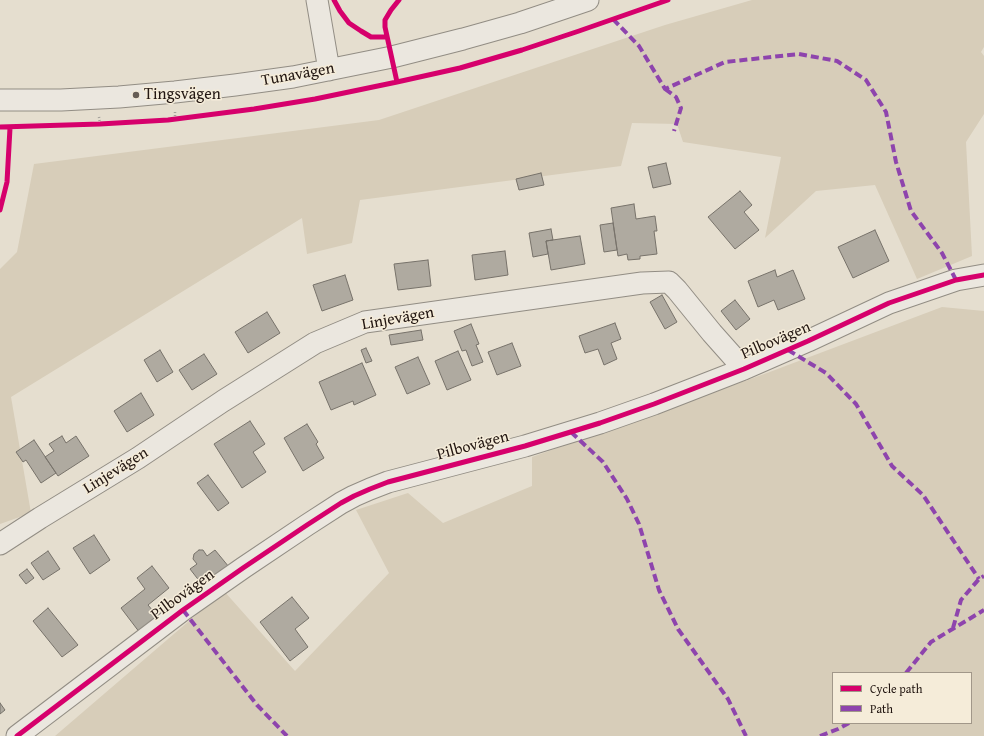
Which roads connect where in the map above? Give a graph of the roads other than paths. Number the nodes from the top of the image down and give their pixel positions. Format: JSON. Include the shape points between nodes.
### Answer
{"nodes":[{"id":1,"x":317,"y":0,"type":"edge"},
{"id":2,"x":588,"y":0,"type":"edge"},
{"id":3,"x":330,"y":70,"type":"junction"},
{"id":4,"x":0,"y":100,"type":"edge"},
{"id":5,"x":984,"y":275,"type":"edge"},
{"id":6,"x":744,"y":369,"type":"junction"},
{"id":7,"x":0,"y":544,"type":"edge"},
{"id":8,"x":17,"y":736,"type":"edge"}],
"edges":[{"from":1,"to":3,"type":"street"},
{"from":2,"to":3,"type":"street","name":"Tunavägen","via":[[464,39]]},
{"from":3,"to":4,"type":"street","name":"Tunavägen","via":[[177,92],[119,97]]},
{"from":5,"to":6,"type":"street","name":"Pilbovägen","via":[[956,280],[889,303]]},
{"from":6,"to":7,"type":"street","name":"Linjevägen","via":[[669,282],[642,282],[366,322],[315,343]]},
{"from":6,"to":8,"type":"street","name":"Pilbovägen","via":[[600,423],[525,446],[388,482],[354,496],[189,606]]}]}
